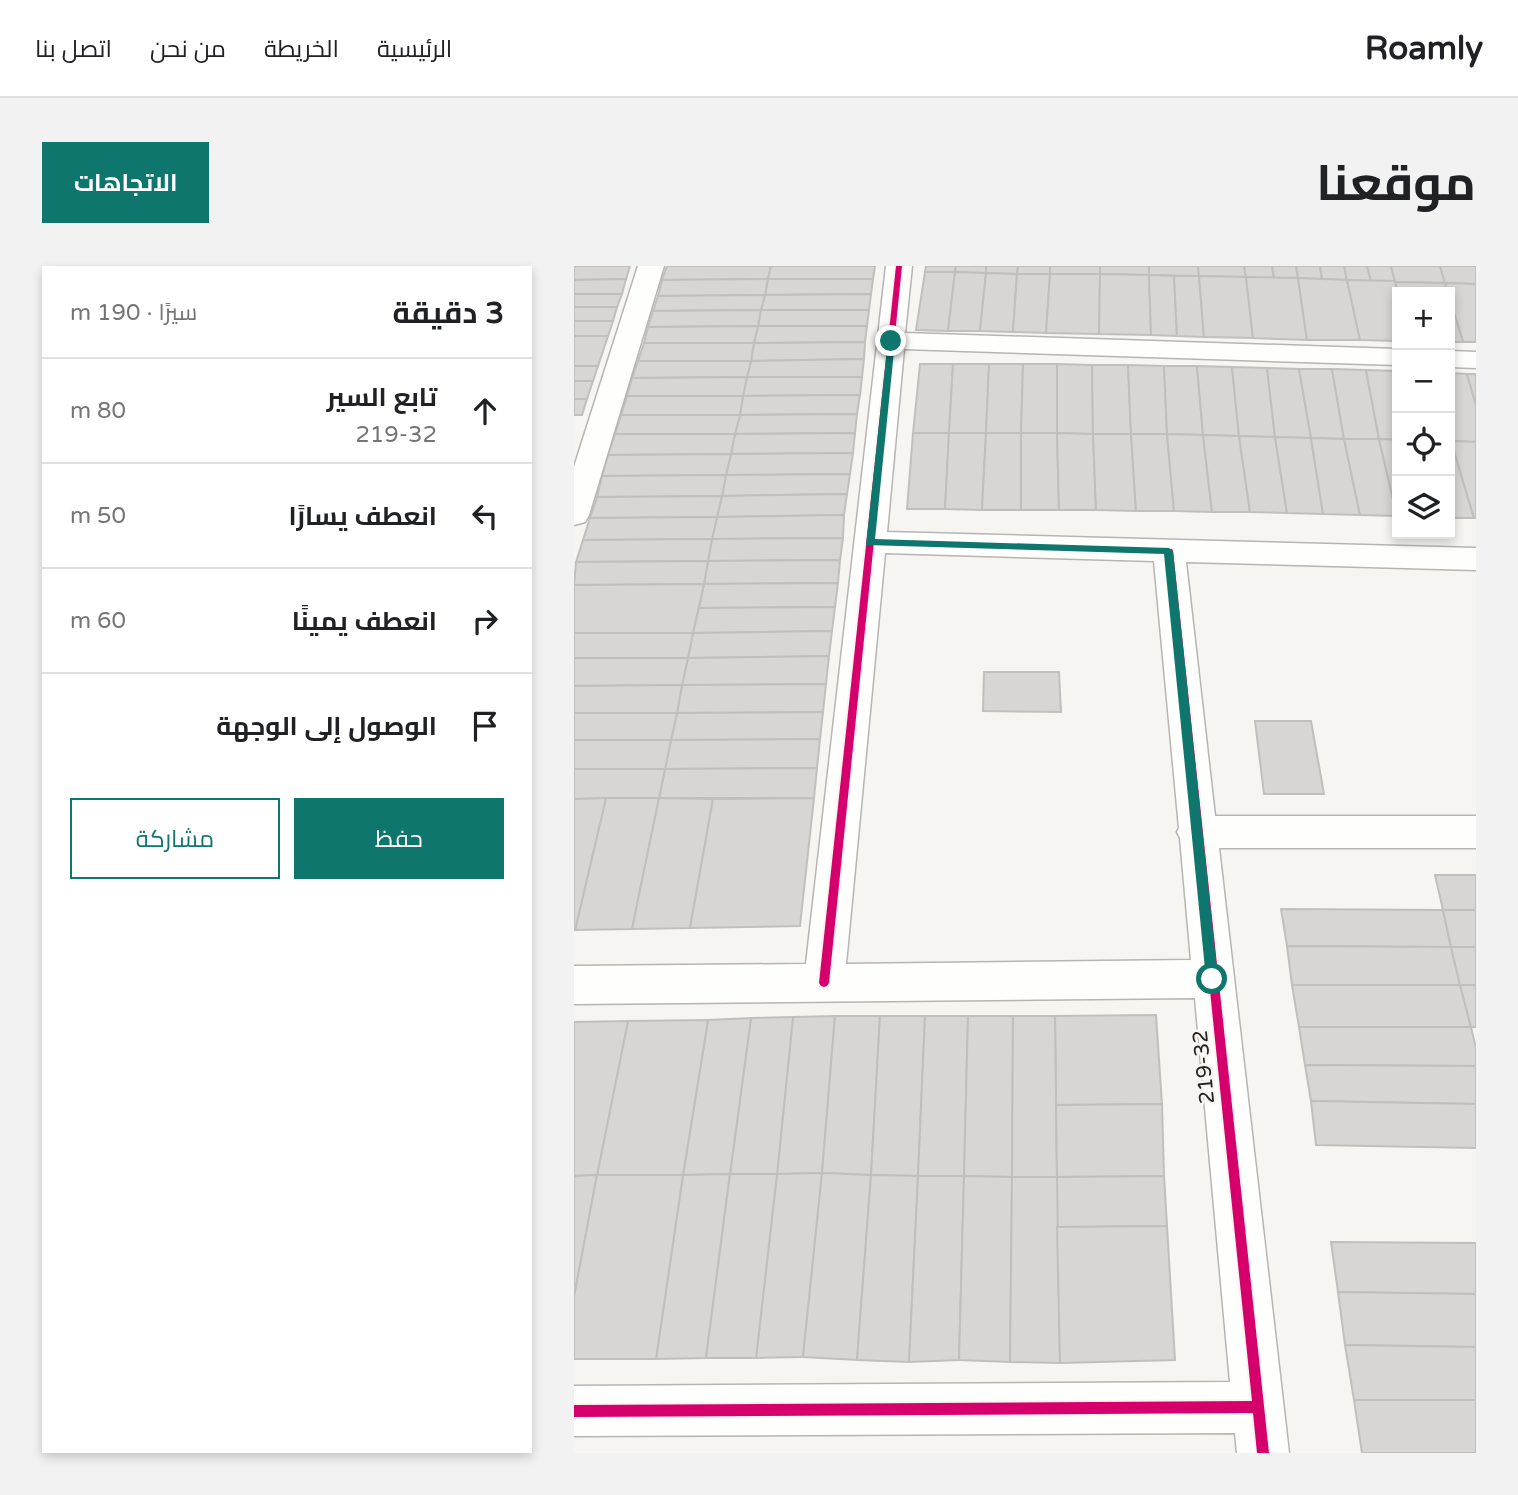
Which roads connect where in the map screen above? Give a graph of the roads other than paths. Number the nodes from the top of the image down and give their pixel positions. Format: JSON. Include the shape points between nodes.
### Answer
{"nodes":[{"id":1,"x":651,"y":266,"type":"edge"},
{"id":2,"x":899,"y":266,"type":"edge"},
{"id":3,"x":891,"y":341,"type":"junction"},
{"id":4,"x":1392,"y":357,"type":"edge"},
{"id":5,"x":1455,"y":359,"type":"edge"},
{"id":6,"x":1476,"y":360,"type":"edge"},
{"id":7,"x":574,"y":515,"type":"edge"},
{"id":8,"x":870,"y":542,"type":"junction"},
{"id":9,"x":1169,"y":551,"type":"junction"},
{"id":10,"x":1476,"y":559,"type":"edge"},
{"id":11,"x":1196,"y":832,"type":"junction"},
{"id":12,"x":1476,"y":832,"type":"edge"},
{"id":13,"x":1212,"y":979,"type":"junction"},
{"id":14,"x":824,"y":983,"type":"junction"},
{"id":15,"x":574,"y":985,"type":"edge"},
{"id":16,"x":574,"y":1411,"type":"edge"},
{"id":17,"x":1260,"y":1430,"type":"edge"}],
"edges":[{"from":1,"to":7,"type":"street"},
{"from":2,"to":3,"type":"street"},
{"from":3,"to":4,"type":"street"},
{"from":3,"to":8,"type":"street"},
{"from":5,"to":6,"type":"street"},
{"from":8,"to":9,"type":"street"},
{"from":8,"to":14,"type":"street"},
{"from":9,"to":10,"type":"street"},
{"from":9,"to":11,"type":"street","name":"219-32"},
{"from":11,"to":12,"type":"street"},
{"from":11,"to":13,"type":"street","name":"219-32"},
{"from":13,"to":14,"type":"street"},
{"from":13,"to":17,"type":"street","name":"219-32"},
{"from":14,"to":15,"type":"street"},
{"from":16,"to":17,"type":"street"}]}
